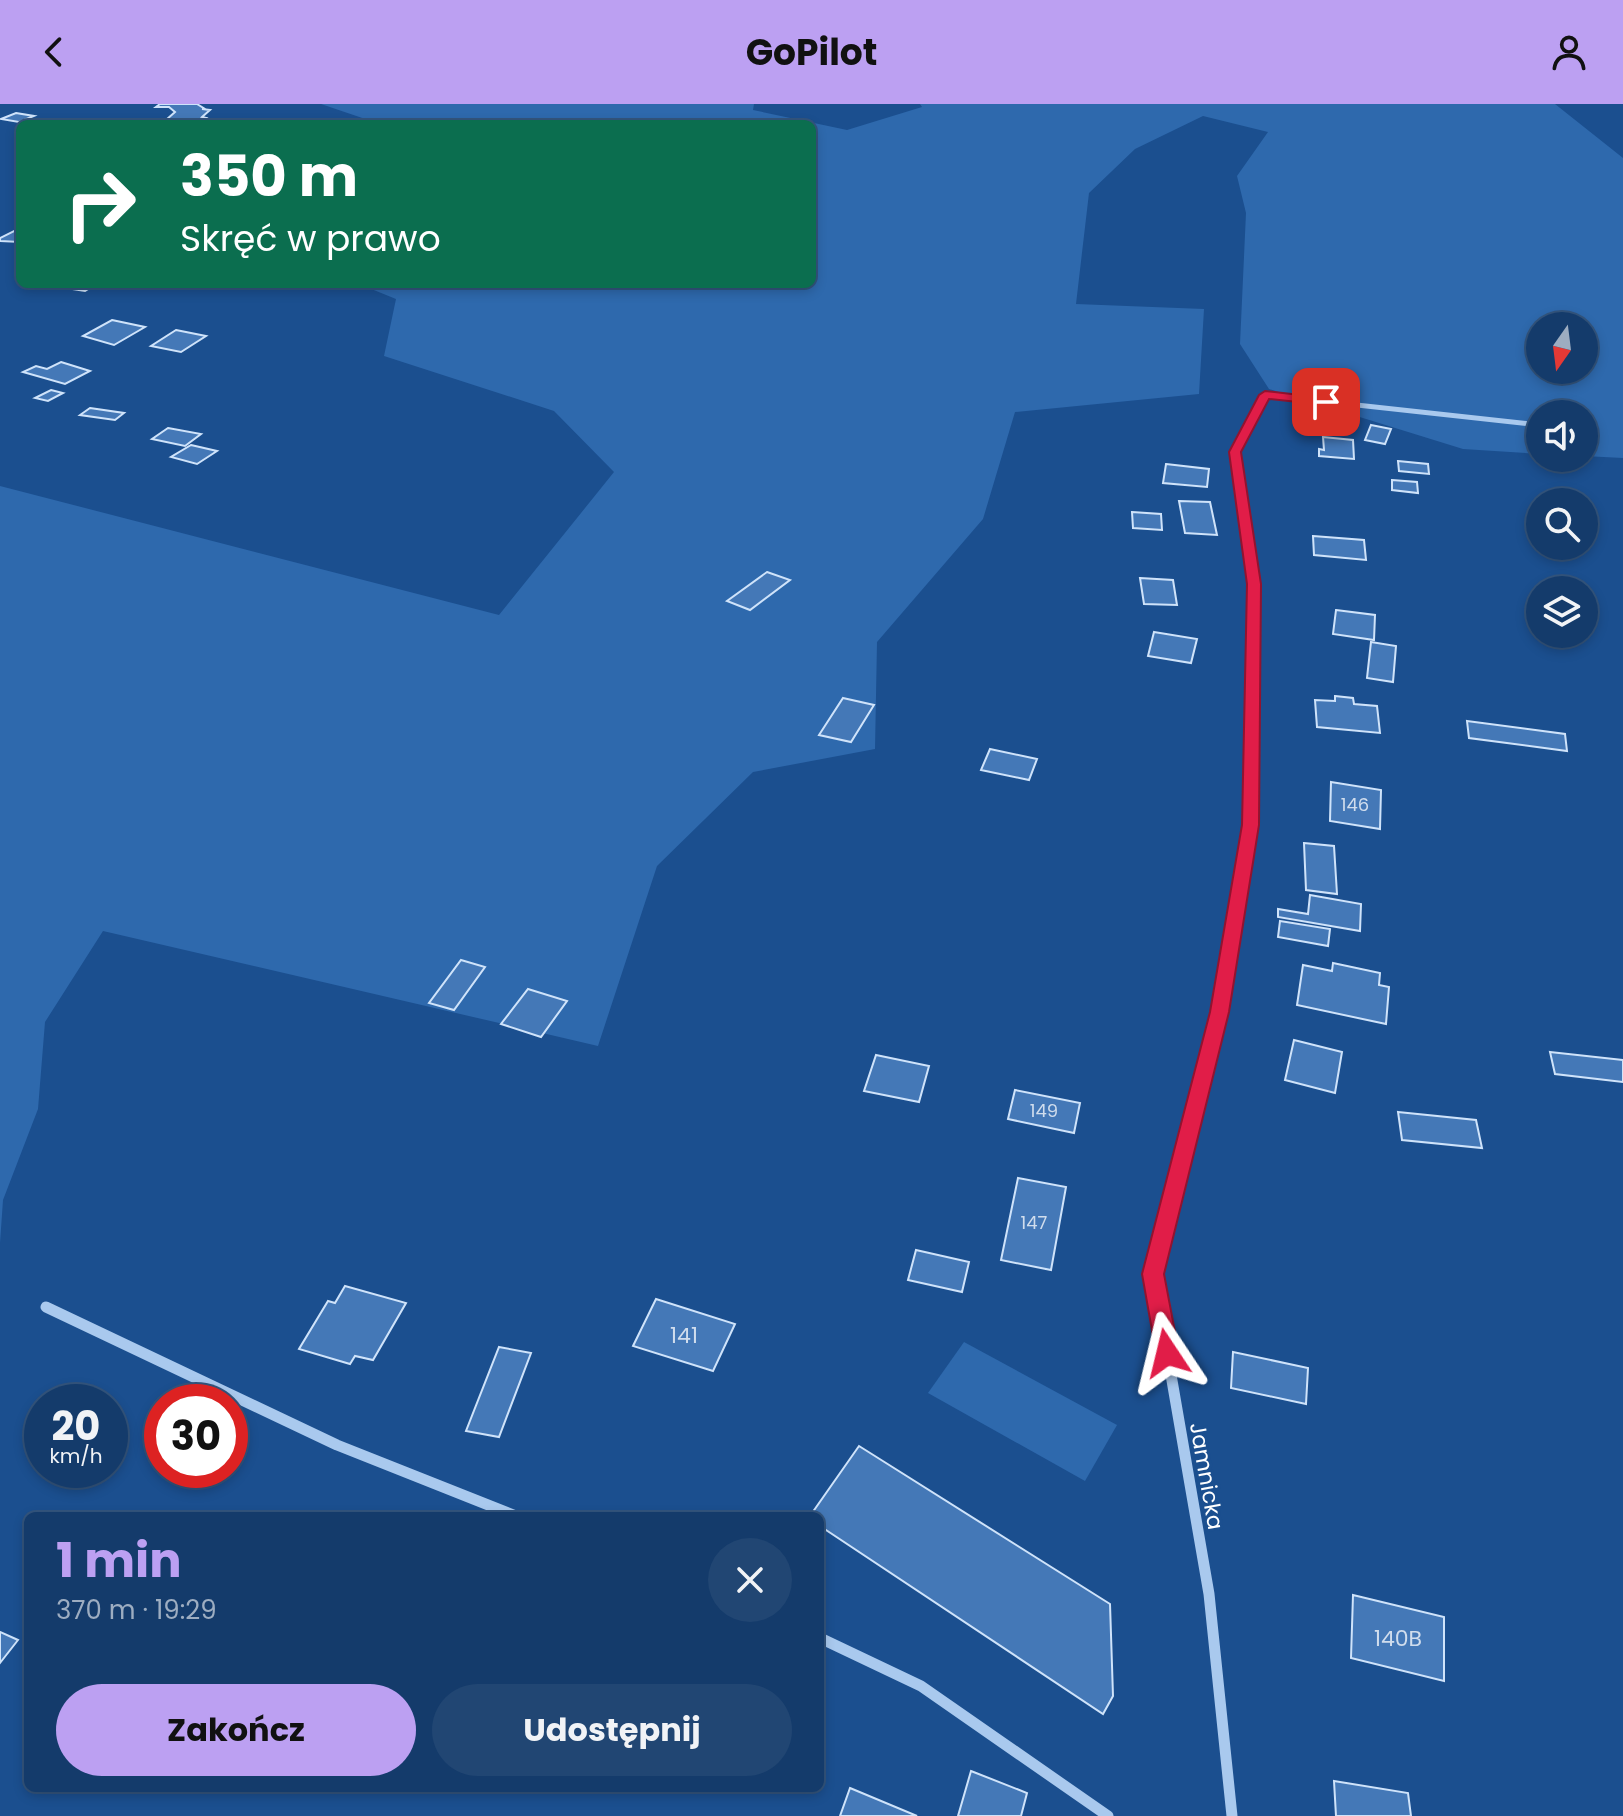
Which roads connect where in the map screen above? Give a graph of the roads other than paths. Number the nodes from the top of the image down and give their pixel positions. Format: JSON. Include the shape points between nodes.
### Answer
{"nodes":[{"id":1,"x":1526,"y":423,"type":"edge"},
{"id":2,"x":46,"y":1307,"type":"dead end"},
{"id":3,"x":505,"y":1512,"type":"edge"},
{"id":4,"x":824,"y":1640,"type":"edge"},
{"id":5,"x":1108,"y":1816,"type":"edge"},
{"id":6,"x":1232,"y":1816,"type":"edge"}],
"edges":[{"from":1,"to":6,"type":"street","name":"Jamnicka","via":[[1265,395],[1235,452],[1254,584],[1250,825],[1220,1012],[1153,1274],[1209,1594]]},
{"from":2,"to":3,"type":"street","via":[[442,1490]]},
{"from":4,"to":5,"type":"street","via":[[921,1686]]}]}
